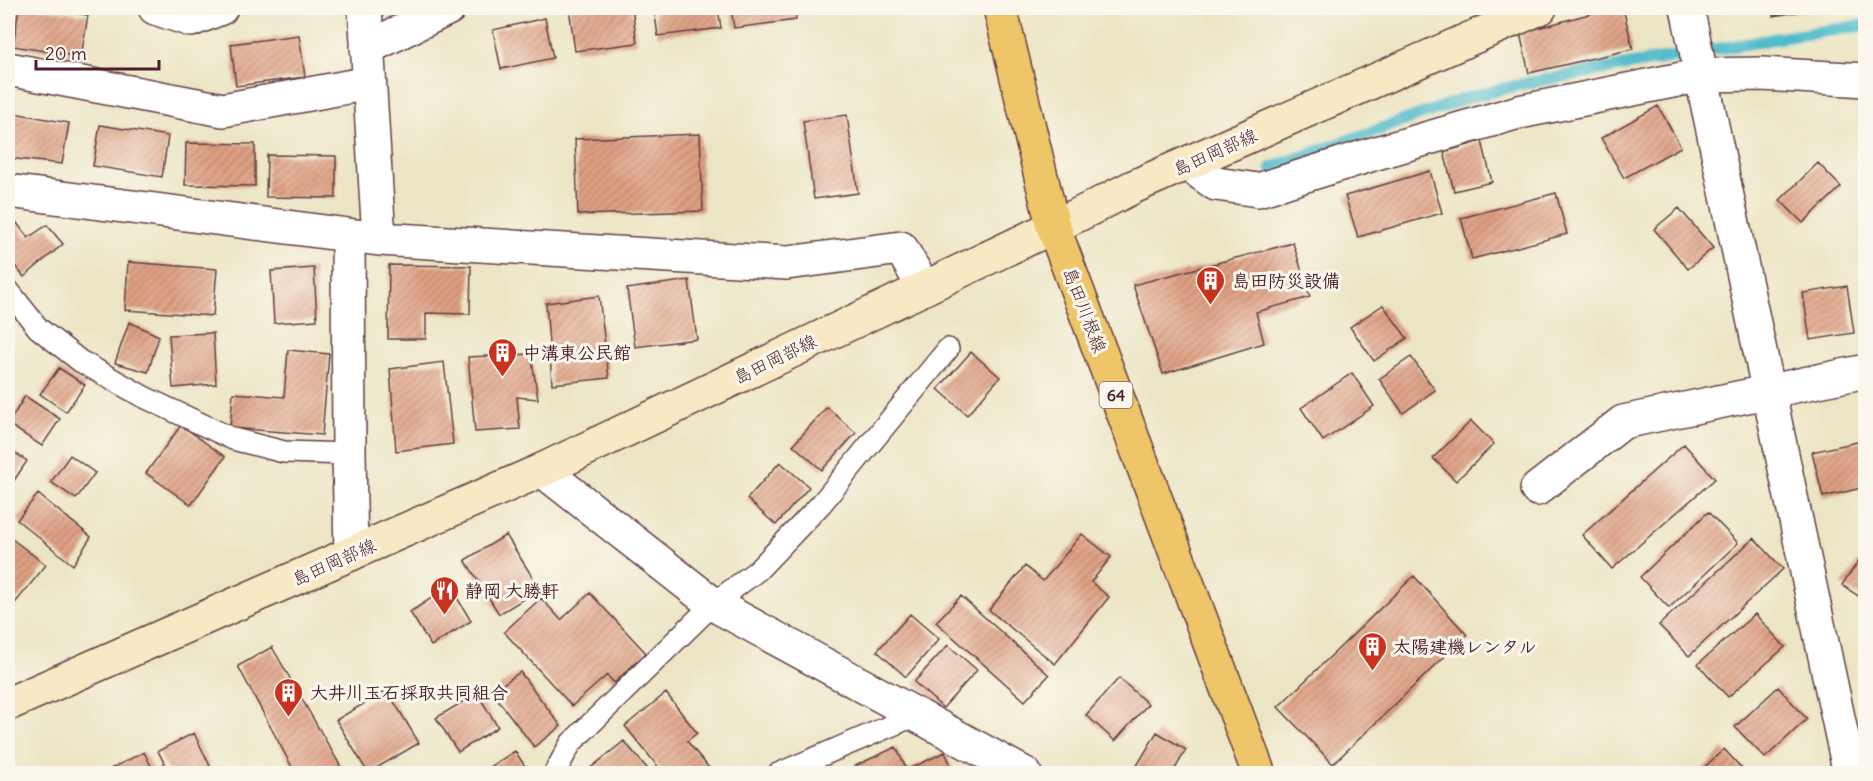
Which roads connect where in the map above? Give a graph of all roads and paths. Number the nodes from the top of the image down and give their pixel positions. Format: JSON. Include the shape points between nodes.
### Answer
{"nodes":[{"id":1,"x":155,"y":8,"type":"edge"},
{"id":2,"x":221,"y":8,"type":"edge"},
{"id":3,"x":365,"y":8,"type":"edge"},
{"id":4,"x":449,"y":8,"type":"edge"},
{"id":5,"x":1000,"y":8,"type":"edge"},
{"id":6,"x":1540,"y":8,"type":"edge"},
{"id":7,"x":1688,"y":8,"type":"edge"},
{"id":8,"x":367,"y":48,"type":"junction"},
{"id":9,"x":8,"y":69,"type":"edge"},
{"id":10,"x":1702,"y":75,"type":"junction"},
{"id":11,"x":1866,"y":80,"type":"edge"},
{"id":12,"x":369,"y":82,"type":"junction"},
{"id":13,"x":1188,"y":164,"type":"junction"},
{"id":14,"x":8,"y":191,"type":"edge"},
{"id":15,"x":1053,"y":226,"type":"junction"},
{"id":16,"x":363,"y":237,"type":"junction"},
{"id":17,"x":924,"y":288,"type":"junction"},
{"id":18,"x":8,"y":290,"type":"edge"},
{"id":19,"x":948,"y":349,"type":"dead end"},
{"id":20,"x":1866,"y":371,"type":"edge"},
{"id":21,"x":1769,"y":391,"type":"junction"},
{"id":22,"x":349,"y":454,"type":"junction"},
{"id":23,"x":542,"y":470,"type":"junction"},
{"id":24,"x":1537,"y":489,"type":"dead end"},
{"id":25,"x":351,"y":554,"type":"junction"},
{"id":26,"x":713,"y":604,"type":"junction"},
{"id":27,"x":8,"y":704,"type":"edge"},
{"id":28,"x":916,"y":715,"type":"junction"},
{"id":29,"x":1250,"y":766,"type":"edge"},
{"id":30,"x":554,"y":774,"type":"edge"},
{"id":31,"x":778,"y":774,"type":"edge"},
{"id":32,"x":1024,"y":774,"type":"edge"},
{"id":33,"x":1850,"y":774,"type":"edge"}],
"edges":[{"from":1,"to":2,"type":"street","via":[[191,20]]},
{"from":3,"to":8,"type":"street"},
{"from":4,"to":8,"type":"street"},
{"from":5,"to":15,"type":"main road","name":"島田川根線","number":"64"},
{"from":6,"to":13,"type":"main road","name":"島田岡部線"},
{"from":7,"to":10,"type":"street"},
{"from":8,"to":12,"type":"street"},
{"from":9,"to":12,"type":"street","via":[[223,110]]},
{"from":10,"to":11,"type":"street"},
{"from":10,"to":13,"type":"street","via":[[1519,112],[1258,190],[1216,184]]},
{"from":10,"to":21,"type":"street"},
{"from":12,"to":16,"type":"street"},
{"from":13,"to":15,"type":"main road","name":"島田岡部線"},
{"from":14,"to":16,"type":"street"},
{"from":15,"to":17,"type":"main road","name":"島田岡部線"},
{"from":15,"to":29,"type":"main road","name":"島田川根線","number":"64"},
{"from":16,"to":17,"type":"street","via":[[787,262],[901,248]]},
{"from":16,"to":22,"type":"street"},
{"from":17,"to":23,"type":"main road","name":"島田岡部線"},
{"from":18,"to":22,"type":"lane","via":[[38,328],[55,342],[142,396],[232,439],[284,452]]},
{"from":19,"to":26,"type":"lane","via":[[820,504],[759,570]]},
{"from":20,"to":21,"type":"street"},
{"from":21,"to":24,"type":"street","via":[[1623,422]]},
{"from":21,"to":33,"type":"street"},
{"from":22,"to":25,"type":"street"},
{"from":23,"to":25,"type":"main road","name":"島田岡部線"},
{"from":23,"to":26,"type":"street"},
{"from":25,"to":27,"type":"main road","name":"島田岡部線"},
{"from":26,"to":28,"type":"street"},
{"from":26,"to":30,"type":"lane","via":[[571,743]]},
{"from":28,"to":31,"type":"lane"},
{"from":28,"to":32,"type":"street"}]}
